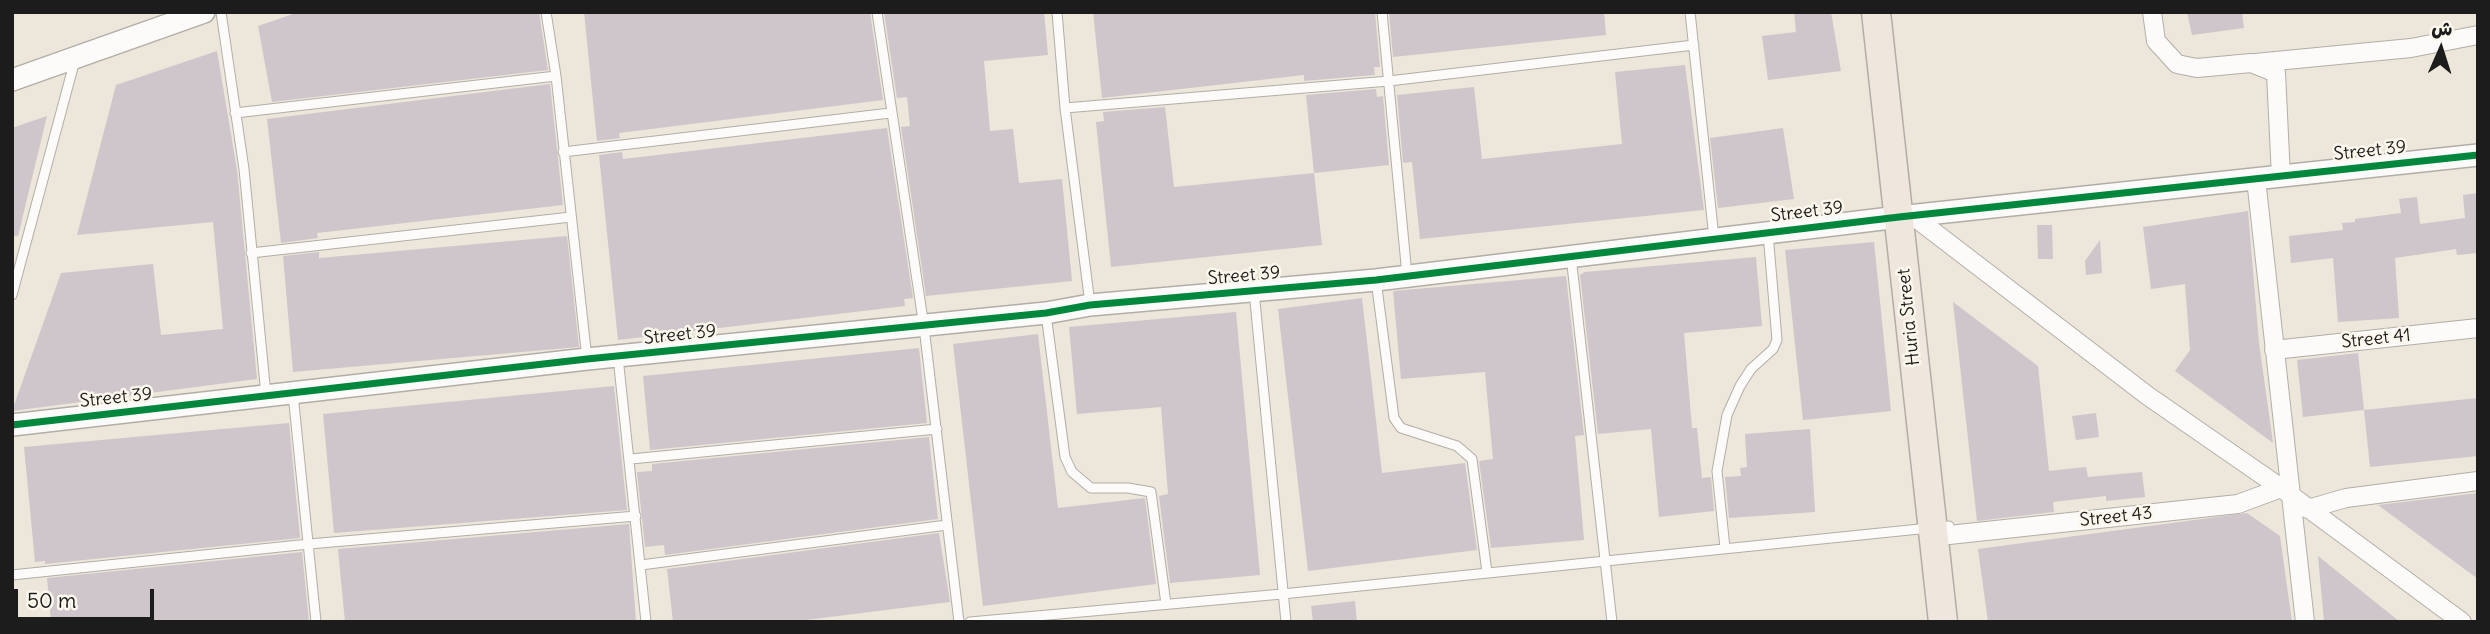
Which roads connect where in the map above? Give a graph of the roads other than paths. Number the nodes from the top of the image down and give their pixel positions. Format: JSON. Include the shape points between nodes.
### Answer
{"nodes":[{"id":1,"x":204,"y":12,"type":"edge"},
{"id":2,"x":221,"y":12,"type":"edge"},
{"id":3,"x":546,"y":12,"type":"edge"},
{"id":4,"x":877,"y":12,"type":"edge"},
{"id":5,"x":1057,"y":12,"type":"edge"},
{"id":6,"x":1382,"y":12,"type":"edge"},
{"id":7,"x":1690,"y":12,"type":"edge"},
{"id":8,"x":1876,"y":12,"type":"edge"},
{"id":9,"x":1895,"y":12,"type":"edge"},
{"id":10,"x":2152,"y":12,"type":"edge"},
{"id":11,"x":2478,"y":35,"type":"edge"},
{"id":12,"x":1694,"y":45,"type":"junction"},
{"id":13,"x":75,"y":58,"type":"junction"},
{"id":14,"x":2251,"y":63,"type":"junction"},
{"id":15,"x":556,"y":76,"type":"junction"},
{"id":16,"x":12,"y":80,"type":"edge"},
{"id":17,"x":1389,"y":81,"type":"junction"},
{"id":18,"x":1065,"y":108,"type":"junction"},
{"id":19,"x":235,"y":113,"type":"junction"},
{"id":20,"x":890,"y":113,"type":"junction"},
{"id":21,"x":563,"y":152,"type":"junction"},
{"id":22,"x":2478,"y":155,"type":"edge"},
{"id":23,"x":2281,"y":177,"type":"junction"},
{"id":24,"x":2256,"y":179,"type":"junction"},
{"id":25,"x":571,"y":217,"type":"junction"},
{"id":26,"x":1906,"y":217,"type":"junction"},
{"id":27,"x":1768,"y":232,"type":"junction"},
{"id":28,"x":1715,"y":239,"type":"junction"},
{"id":29,"x":251,"y":253,"type":"junction"},
{"id":30,"x":1571,"y":256,"type":"junction"},
{"id":31,"x":1407,"y":276,"type":"junction"},
{"id":32,"x":1376,"y":280,"type":"junction"},
{"id":33,"x":1254,"y":291,"type":"junction"},
{"id":34,"x":12,"y":295,"type":"edge"},
{"id":35,"x":1090,"y":305,"type":"junction"},
{"id":36,"x":1046,"y":313,"type":"junction"},
{"id":37,"x":924,"y":327,"type":"junction"},
{"id":38,"x":2478,"y":328,"type":"edge"},
{"id":39,"x":2274,"y":350,"type":"junction"},
{"id":40,"x":618,"y":357,"type":"junction"},
{"id":41,"x":587,"y":359,"type":"junction"},
{"id":42,"x":293,"y":394,"type":"junction"},
{"id":43,"x":266,"y":397,"type":"junction"},
{"id":44,"x":12,"y":425,"type":"edge"},
{"id":45,"x":937,"y":429,"type":"junction"},
{"id":46,"x":631,"y":459,"type":"junction"},
{"id":47,"x":2478,"y":481,"type":"edge"},
{"id":48,"x":2287,"y":493,"type":"junction"},
{"id":49,"x":2308,"y":509,"type":"junction"},
{"id":50,"x":636,"y":516,"type":"junction"},
{"id":51,"x":947,"y":526,"type":"junction"},
{"id":52,"x":1944,"y":529,"type":"junction"},
{"id":53,"x":309,"y":544,"type":"junction"},
{"id":54,"x":1725,"y":548,"type":"junction"},
{"id":55,"x":1606,"y":562,"type":"junction"},
{"id":56,"x":641,"y":565,"type":"junction"},
{"id":57,"x":1487,"y":572,"type":"junction"},
{"id":58,"x":12,"y":575,"type":"edge"},
{"id":59,"x":1282,"y":594,"type":"junction"},
{"id":60,"x":1166,"y":604,"type":"junction"},
{"id":61,"x":1945,"y":621,"type":"edge"},
{"id":62,"x":316,"y":622,"type":"edge"},
{"id":63,"x":646,"y":622,"type":"edge"},
{"id":64,"x":959,"y":622,"type":"edge"},
{"id":65,"x":970,"y":622,"type":"edge"},
{"id":66,"x":1286,"y":622,"type":"edge"},
{"id":67,"x":1612,"y":622,"type":"edge"},
{"id":68,"x":2305,"y":622,"type":"edge"},
{"id":69,"x":2462,"y":622,"type":"edge"}],
"edges":[{"from":1,"to":13,"type":"street"},
{"from":2,"to":19,"type":"lane"},
{"from":3,"to":15,"type":"lane"},
{"from":4,"to":20,"type":"lane"},
{"from":5,"to":18,"type":"lane"},
{"from":6,"to":17,"type":"lane"},
{"from":7,"to":12,"type":"lane"},
{"from":8,"to":26,"type":"main road","name":"Huria Street"},
{"from":9,"to":26,"type":"main road","name":"Huria Street"},
{"from":10,"to":14,"type":"street","via":[[2156,41],[2177,64],[2197,68]]},
{"from":11,"to":14,"type":"street","via":[[2411,48]]},
{"from":12,"to":17,"type":"lane"},
{"from":12,"to":28,"type":"lane"},
{"from":13,"to":16,"type":"street"},
{"from":13,"to":34,"type":"lane"},
{"from":14,"to":23,"type":"street","via":[[2276,73]]},
{"from":15,"to":19,"type":"lane"},
{"from":15,"to":21,"type":"lane"},
{"from":17,"to":18,"type":"lane"},
{"from":17,"to":31,"type":"lane"},
{"from":18,"to":35,"type":"lane"},
{"from":19,"to":29,"type":"lane"},
{"from":20,"to":21,"type":"lane"},
{"from":20,"to":37,"type":"lane"},
{"from":21,"to":25,"type":"lane"},
{"from":22,"to":23,"type":"street","name":"Street 39"},
{"from":23,"to":24,"type":"street","name":"Street 39"},
{"from":24,"to":26,"type":"street","name":"Street 39"},
{"from":24,"to":39,"type":"street"},
{"from":25,"to":29,"type":"lane"},
{"from":25,"to":41,"type":"lane"},
{"from":26,"to":27,"type":"street","name":"Street 39"},
{"from":26,"to":48,"type":"street"},
{"from":26,"to":52,"type":"main road","name":"Huria Street"},
{"from":27,"to":28,"type":"street","name":"Street 39"},
{"from":27,"to":54,"type":"lane","via":[[1777,340],[1751,369],[1727,415],[1717,471]]},
{"from":28,"to":30,"type":"street","name":"Street 39"},
{"from":29,"to":43,"type":"lane"},
{"from":30,"to":31,"type":"street","name":"Street 39"},
{"from":30,"to":55,"type":"lane"},
{"from":31,"to":32,"type":"street","name":"Street 39"},
{"from":32,"to":33,"type":"street","name":"Street 39"},
{"from":32,"to":57,"type":"lane","via":[[1394,418],[1401,428],[1457,446],[1472,458]]},
{"from":33,"to":35,"type":"street","name":"Street 39"},
{"from":33,"to":59,"type":"lane"},
{"from":35,"to":36,"type":"street","name":"Street 39"},
{"from":36,"to":37,"type":"street","name":"Street 39"},
{"from":36,"to":60,"type":"lane","via":[[1065,457],[1072,472],[1091,488],[1151,492]]},
{"from":37,"to":40,"type":"street","name":"Street 39"},
{"from":37,"to":45,"type":"lane"},
{"from":38,"to":39,"type":"street","name":"Street 41"},
{"from":39,"to":48,"type":"street"},
{"from":40,"to":41,"type":"street","name":"Street 39"},
{"from":40,"to":46,"type":"lane"},
{"from":41,"to":42,"type":"street","name":"Street 39"},
{"from":42,"to":43,"type":"street","name":"Street 39"},
{"from":42,"to":53,"type":"lane"},
{"from":43,"to":44,"type":"street","name":"Street 39"},
{"from":45,"to":46,"type":"lane"},
{"from":45,"to":51,"type":"lane"},
{"from":46,"to":50,"type":"lane"},
{"from":47,"to":49,"type":"street","via":[[2346,498]]},
{"from":48,"to":49,"type":"street"},
{"from":48,"to":52,"type":"street","name":"Street 43","via":[[2238,504]]},
{"from":48,"to":68,"type":"street"},
{"from":49,"to":69,"type":"street"},
{"from":50,"to":53,"type":"lane"},
{"from":50,"to":56,"type":"lane"},
{"from":51,"to":56,"type":"lane"},
{"from":51,"to":64,"type":"lane"},
{"from":52,"to":54,"type":"lane"},
{"from":52,"to":61,"type":"main road","name":"Huria Street"},
{"from":53,"to":58,"type":"lane"},
{"from":53,"to":62,"type":"lane"},
{"from":54,"to":55,"type":"lane"},
{"from":55,"to":57,"type":"lane"},
{"from":55,"to":67,"type":"lane"},
{"from":56,"to":63,"type":"lane"},
{"from":57,"to":59,"type":"lane"},
{"from":59,"to":60,"type":"lane"},
{"from":59,"to":66,"type":"lane"},
{"from":60,"to":65,"type":"lane"}]}
